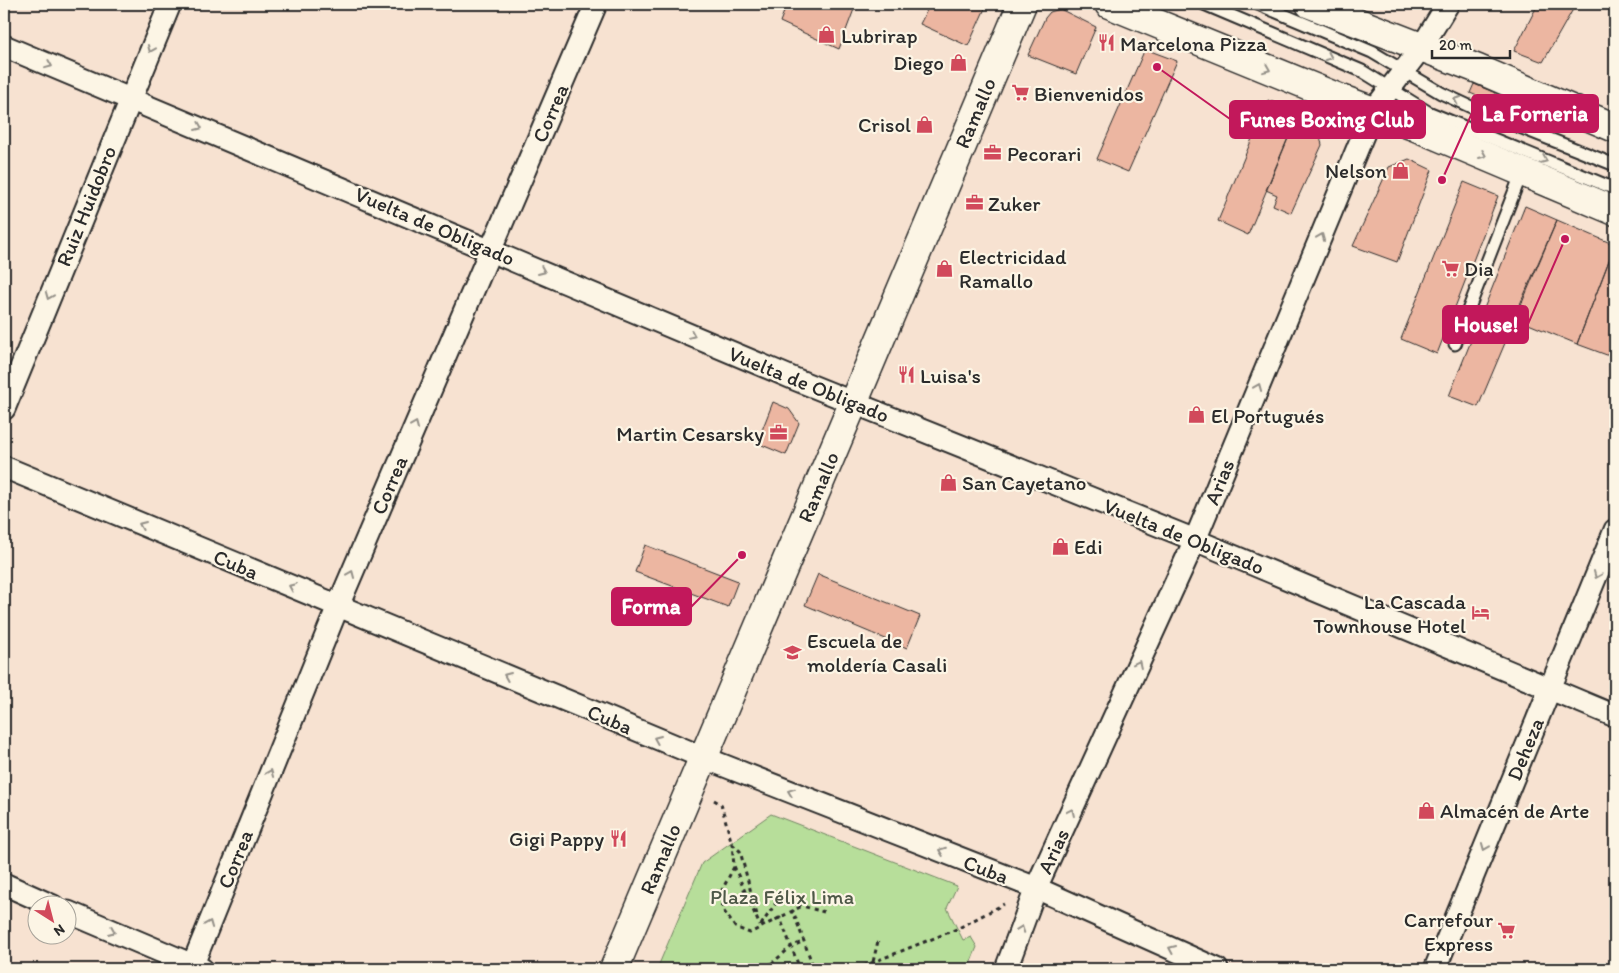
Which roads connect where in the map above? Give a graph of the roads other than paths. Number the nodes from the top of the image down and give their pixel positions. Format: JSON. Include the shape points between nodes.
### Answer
{"nodes":[{"id":1,"x":170,"y":4,"type":"edge"},
{"id":2,"x":596,"y":4,"type":"edge"},
{"id":3,"x":1022,"y":4,"type":"edge"},
{"id":4,"x":1109,"y":4,"type":"edge"},
{"id":5,"x":1204,"y":4,"type":"edge"},
{"id":6,"x":1258,"y":4,"type":"edge"},
{"id":7,"x":1310,"y":4,"type":"edge"},
{"id":8,"x":1448,"y":4,"type":"edge"},
{"id":9,"x":4,"y":46,"type":"edge"},
{"id":10,"x":1421,"y":48,"type":"junction"},
{"id":11,"x":1403,"y":70,"type":"junction"},
{"id":12,"x":1389,"y":88,"type":"junction"},
{"id":13,"x":130,"y":98,"type":"junction"},
{"id":14,"x":1373,"y":111,"type":"junction"},
{"id":15,"x":1615,"y":128,"type":"edge"},
{"id":16,"x":1615,"y":165,"type":"edge"},
{"id":17,"x":1522,"y":172,"type":"junction"},
{"id":18,"x":1615,"y":189,"type":"edge"},
{"id":19,"x":1615,"y":212,"type":"edge"},
{"id":20,"x":491,"y":250,"type":"junction"},
{"id":21,"x":1455,"y":344,"type":"dead end"},
{"id":22,"x":854,"y":403,"type":"junction"},
{"id":23,"x":4,"y":409,"type":"edge"},
{"id":24,"x":4,"y":467,"type":"edge"},
{"id":25,"x":1615,"y":530,"type":"edge"},
{"id":26,"x":1195,"y":540,"type":"junction"},
{"id":27,"x":338,"y":606,"type":"junction"},
{"id":28,"x":1549,"y":689,"type":"junction"},
{"id":29,"x":1615,"y":716,"type":"edge"},
{"id":30,"x":702,"y":757,"type":"junction"},
{"id":31,"x":4,"y":884,"type":"edge"},
{"id":32,"x":1036,"y":888,"type":"junction"},
{"id":33,"x":31,"y":896,"type":"edge"},
{"id":34,"x":78,"y":916,"type":"edge"},
{"id":35,"x":195,"y":968,"type":"edge"},
{"id":36,"x":614,"y":969,"type":"edge"},
{"id":37,"x":1006,"y":969,"type":"edge"},
{"id":38,"x":1217,"y":969,"type":"edge"},
{"id":39,"x":1435,"y":969,"type":"edge"}],
"edges":[{"from":1,"to":13,"type":"street","name":"Ruiz Huidobro","one_way":true},
{"from":2,"to":20,"type":"street","name":"Correa"},
{"from":3,"to":22,"type":"street","name":"Ramallo"},
{"from":4,"to":14,"type":"street","one_way":true},
{"from":5,"to":12,"type":"lane","one_way":true,"via":[[1362,71]]},
{"from":6,"to":11,"type":"lane","via":[[1372,52]]},
{"from":7,"to":10,"type":"street"},
{"from":8,"to":10,"type":"street","name":"Arias"},
{"from":9,"to":13,"type":"street","name":"Vuelta de Obligado","one_way":true},
{"from":10,"to":11,"type":"street","name":"Arias"},
{"from":10,"to":15,"type":"street"},
{"from":11,"to":12,"type":"street","name":"Arias"},
{"from":16,"to":11,"type":"lane","one_way":true,"via":[[1482,112]]},
{"from":12,"to":14,"type":"street","name":"Arias"},
{"from":12,"to":18,"type":"lane","one_way":true,"via":[[1428,112]]},
{"from":13,"to":20,"type":"street","name":"Vuelta de Obligado","one_way":true},
{"from":13,"to":23,"type":"street","name":"Ruiz Huidobro","one_way":true},
{"from":14,"to":17,"type":"street","one_way":true},
{"from":26,"to":14,"type":"street","name":"Arias","one_way":true},
{"from":17,"to":19,"type":"street"},
{"from":17,"to":21,"type":"lane"},
{"from":20,"to":22,"type":"street","name":"Vuelta de Obligado","one_way":true},
{"from":27,"to":20,"type":"street","name":"Correa","one_way":true},
{"from":22,"to":26,"type":"street","name":"Vuelta de Obligado"},
{"from":22,"to":30,"type":"street","name":"Ramallo"},
{"from":27,"to":24,"type":"street","name":"Cuba","one_way":true},
{"from":25,"to":28,"type":"street","name":"Deheza","one_way":true},
{"from":26,"to":28,"type":"street","name":"Vuelta de Obligado"},
{"from":32,"to":26,"type":"street","name":"Arias","one_way":true},
{"from":30,"to":27,"type":"street","name":"Cuba","one_way":true},
{"from":35,"to":27,"type":"street","name":"Correa","one_way":true},
{"from":28,"to":29,"type":"street","name":"Vuelta de Obligado"},
{"from":28,"to":39,"type":"street","name":"Deheza","one_way":true},
{"from":32,"to":30,"type":"street","name":"Cuba","one_way":true},
{"from":30,"to":36,"type":"street","name":"Ramallo"},
{"from":31,"to":33,"type":"street"},
{"from":37,"to":32,"type":"street","name":"Arias","one_way":true},
{"from":38,"to":32,"type":"street","name":"Cuba","one_way":true},
{"from":34,"to":35,"type":"street","one_way":true}]}
